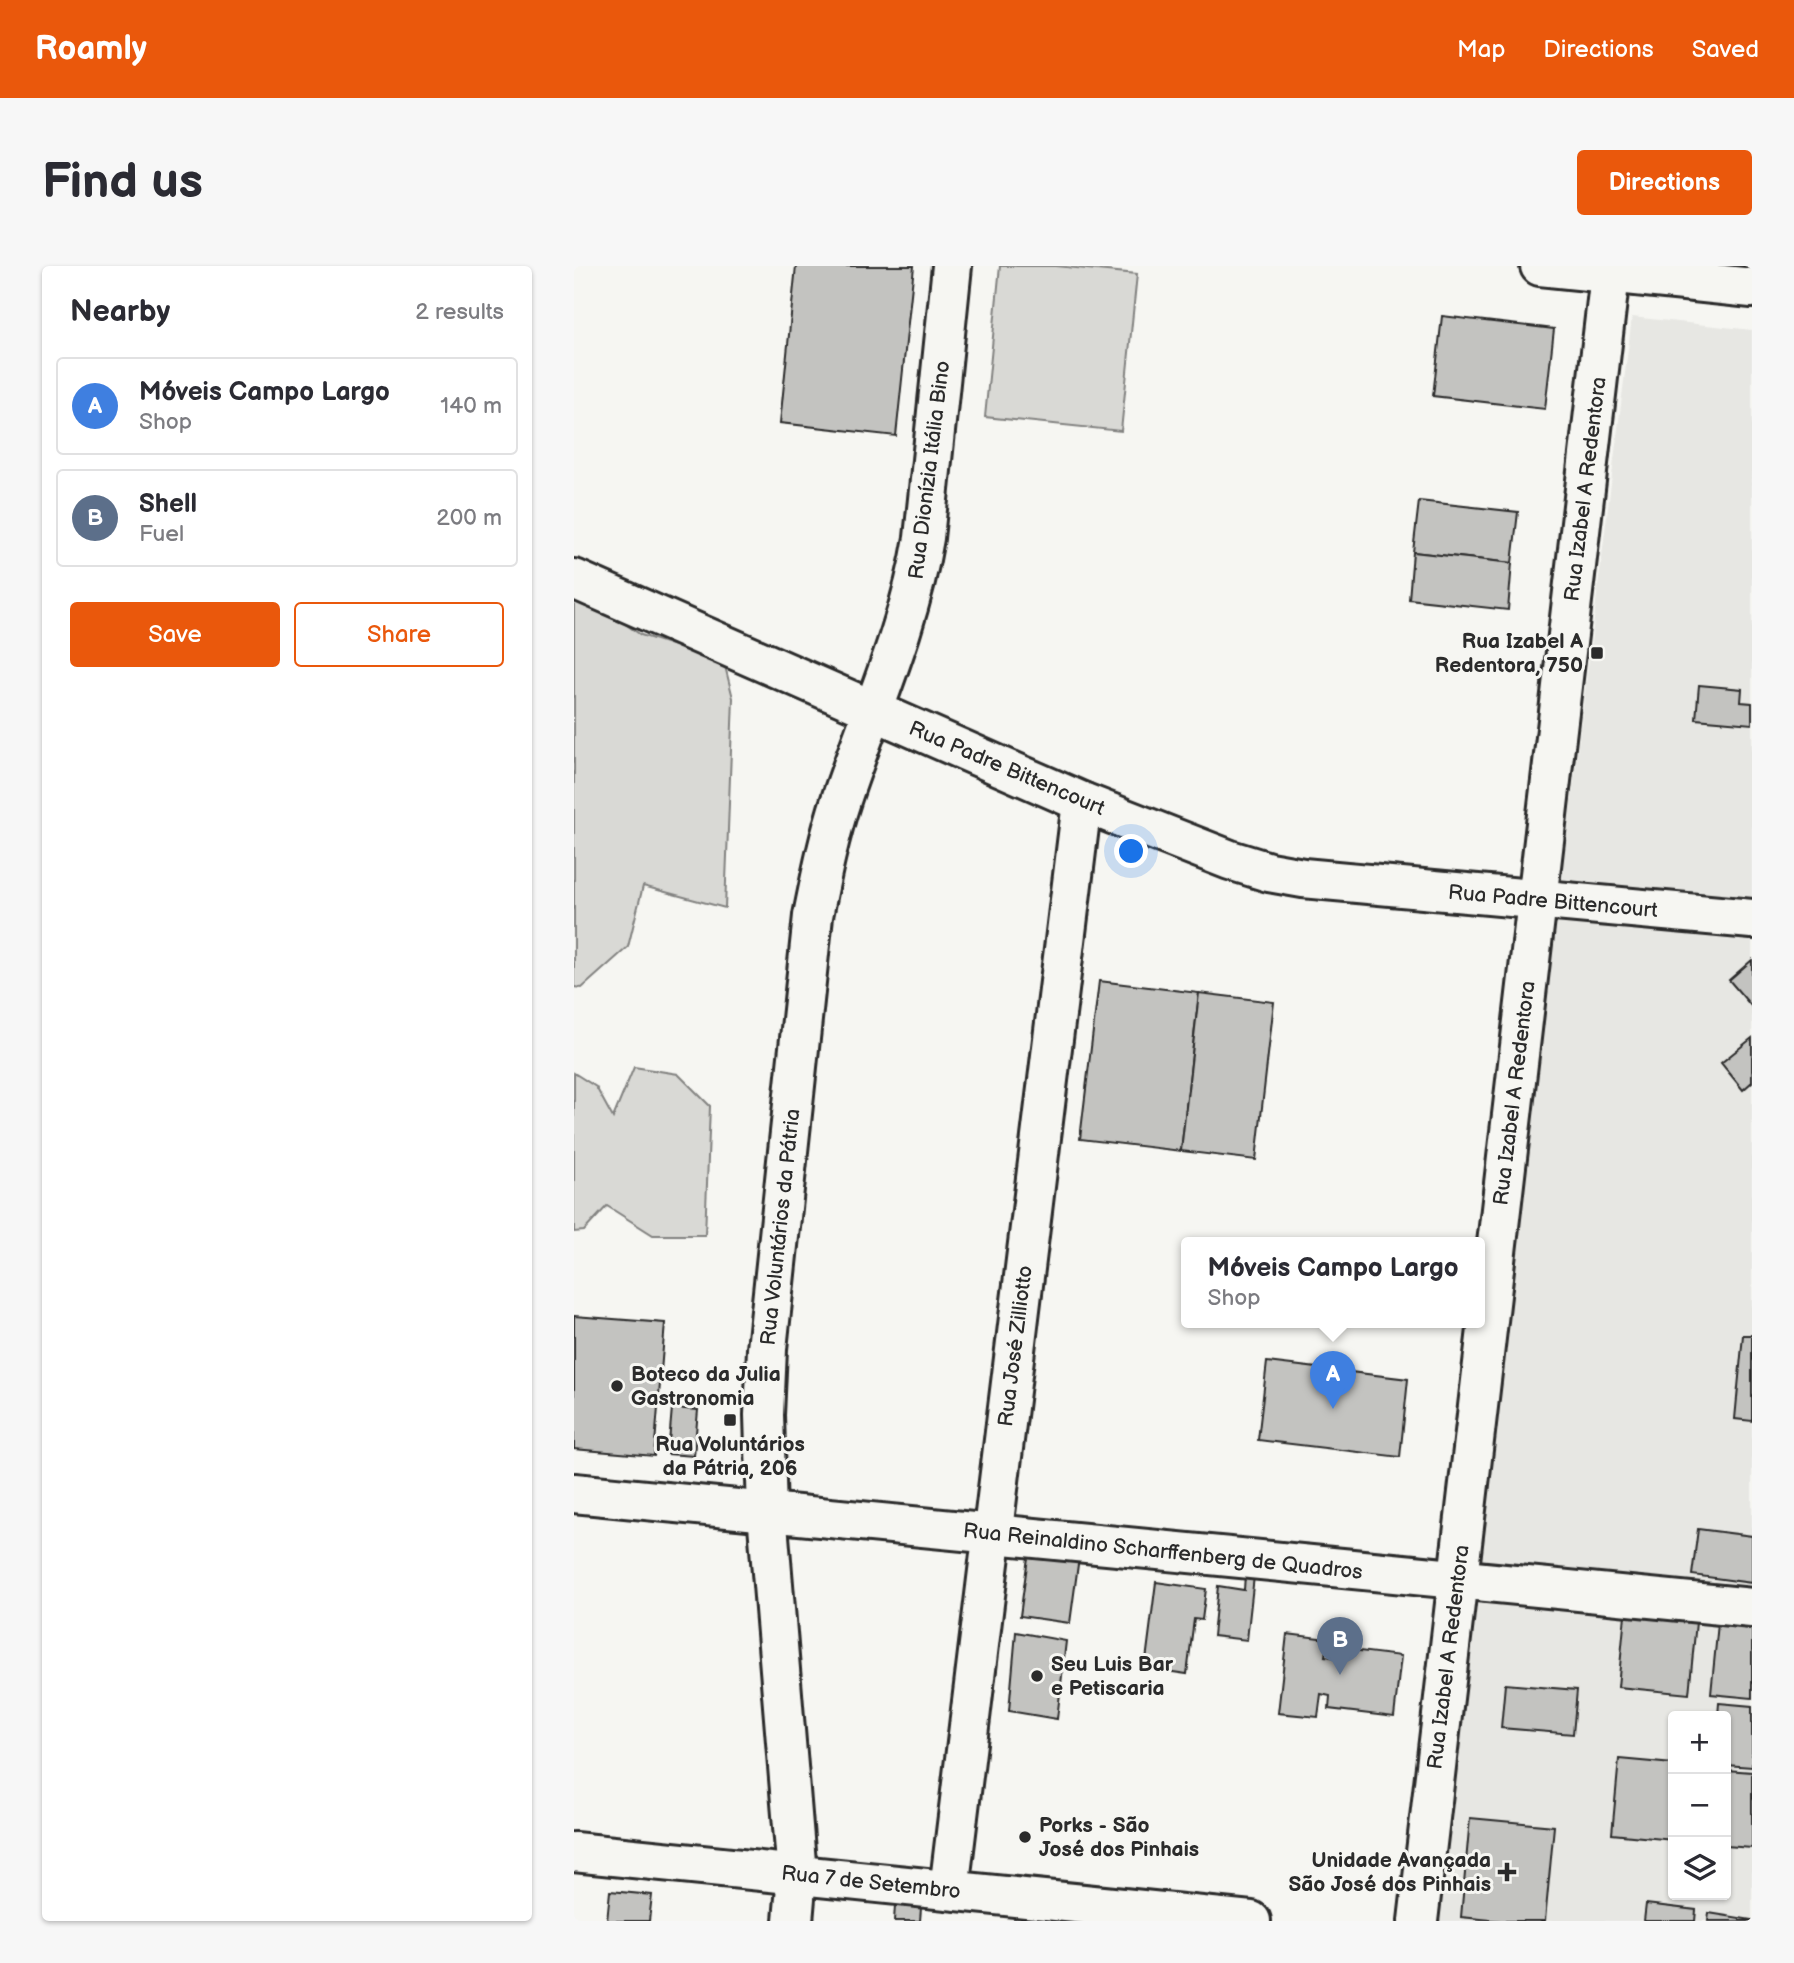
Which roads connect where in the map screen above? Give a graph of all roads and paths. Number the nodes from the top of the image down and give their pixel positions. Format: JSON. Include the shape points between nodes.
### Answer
{"nodes":[{"id":1,"x":952,"y":266,"type":"edge"},
{"id":2,"x":1540,"y":266,"type":"edge"},
{"id":3,"x":1611,"y":270,"type":"edge"},
{"id":4,"x":1752,"y":288,"type":"edge"},
{"id":5,"x":574,"y":579,"type":"edge"},
{"id":6,"x":873,"y":710,"type":"junction"},
{"id":7,"x":1082,"y":802,"type":"junction"},
{"id":8,"x":1537,"y":900,"type":"junction"},
{"id":9,"x":1752,"y":919,"type":"edge"},
{"id":10,"x":574,"y":1493,"type":"edge"},
{"id":11,"x":767,"y":1512,"type":"junction"},
{"id":12,"x":992,"y":1534,"type":"junction"},
{"id":13,"x":1458,"y":1580,"type":"junction"},
{"id":14,"x":1752,"y":1608,"type":"edge"},
{"id":15,"x":574,"y":1853,"type":"edge"},
{"id":16,"x":797,"y":1875,"type":"junction"},
{"id":17,"x":948,"y":1890,"type":"junction"},
{"id":18,"x":793,"y":1921,"type":"edge"},
{"id":19,"x":1251,"y":1921,"type":"edge"},
{"id":20,"x":1418,"y":1921,"type":"edge"}],
"edges":[{"from":1,"to":6,"type":"main road","name":"Rua Dionízia Itália Bino","via":[[917,579]]},
{"from":2,"to":3,"type":"main road"},
{"from":3,"to":4,"type":"main road"},
{"from":3,"to":8,"type":"main road","name":"Rua Izabel A Redentora"},
{"from":5,"to":6,"type":"main road","name":"Rua Padre Bittencourt"},
{"from":6,"to":7,"type":"main road","name":"Rua Padre Bittencourt"},
{"from":6,"to":11,"type":"main road","name":"Rua Voluntários da Pátria","via":[[824,859],[813,916],[767,1349]]},
{"from":7,"to":8,"type":"main road","name":"Rua Padre Bittencourt","via":[[1269,872]]},
{"from":7,"to":12,"type":"main road","name":"Rua José Zilliotto"},
{"from":8,"to":9,"type":"main road","name":"Rua Padre Bittencourt"},
{"from":8,"to":13,"type":"main road","name":"Rua Izabel A Redentora"},
{"from":10,"to":11,"type":"main road","name":"Rua Reinaldino Scharffenberg de Quadros"},
{"from":11,"to":12,"type":"main road","name":"Rua Reinaldino Scharffenberg de Quadros"},
{"from":11,"to":16,"type":"main road","name":"Rua Voluntários da Pátria"},
{"from":12,"to":13,"type":"main road","name":"Rua Reinaldino Scharffenberg de Quadros"},
{"from":12,"to":17,"type":"main road","name":"Rua José Zilliotto"},
{"from":13,"to":14,"type":"main road","name":"Rua Reinaldino Scharffenberg de Quadros"},
{"from":13,"to":20,"type":"main road","name":"Rua Izabel A Redentora"},
{"from":15,"to":16,"type":"main road","name":"Rua 7 de Setembro"},
{"from":16,"to":17,"type":"main road","name":"Rua 7 de Setembro"},
{"from":16,"to":18,"type":"main road","name":"Rua Voluntários da Pátria"},
{"from":17,"to":19,"type":"main road","name":"Rua 7 de Setembro"}]}
